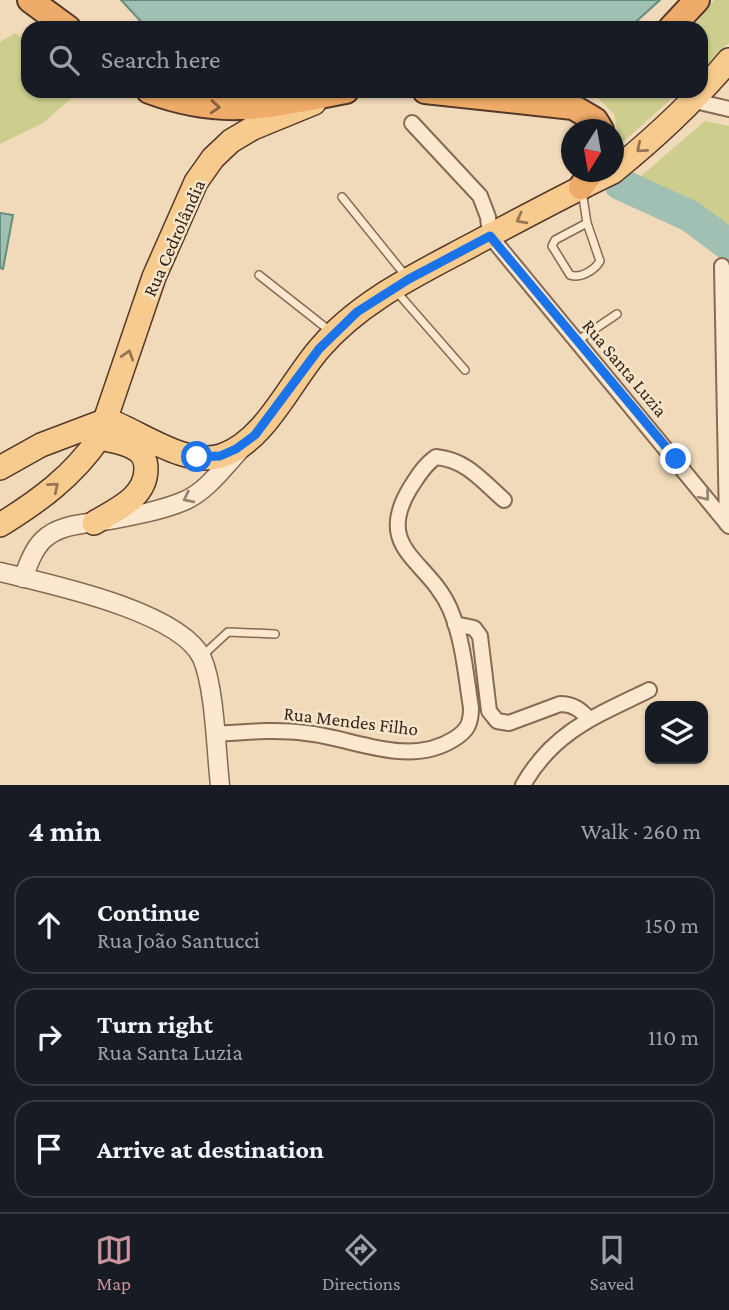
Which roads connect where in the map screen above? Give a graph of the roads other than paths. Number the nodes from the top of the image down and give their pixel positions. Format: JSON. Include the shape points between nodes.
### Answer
{"nodes":[{"id":1,"x":30,"y":0,"type":"edge"},
{"id":2,"x":697,"y":0,"type":"edge"},
{"id":3,"x":58,"y":21,"type":"edge"},
{"id":4,"x":678,"y":21,"type":"edge"},
{"id":5,"x":729,"y":60,"type":"edge"},
{"id":6,"x":708,"y":85,"type":"edge"},
{"id":7,"x":168,"y":98,"type":"edge"},
{"id":8,"x":301,"y":98,"type":"edge"},
{"id":9,"x":327,"y":98,"type":"edge"},
{"id":10,"x":490,"y":98,"type":"edge"},
{"id":11,"x":695,"y":100,"type":"joint"},
{"id":12,"x":729,"y":108,"type":"edge"},
{"id":13,"x":593,"y":119,"type":"edge"},
{"id":14,"x":412,"y":123,"type":"dead end"},
{"id":15,"x":624,"y":162,"type":"edge"},
{"id":16,"x":581,"y":182,"type":"edge"},
{"id":17,"x":586,"y":182,"type":"edge"},
{"id":18,"x":342,"y":197,"type":"dead end"},
{"id":19,"x":587,"y":223,"type":"junction"},
{"id":20,"x":490,"y":236,"type":"junction"},
{"id":21,"x":722,"y":266,"type":"dead end"},
{"id":22,"x":259,"y":275,"type":"dead end"},
{"id":23,"x":401,"y":284,"type":"junction"},
{"id":24,"x":617,"y":314,"type":"dead end"},
{"id":25,"x":333,"y":334,"type":"junction"},
{"id":26,"x":576,"y":341,"type":"junction"},
{"id":27,"x":465,"y":370,"type":"dead end"},
{"id":28,"x":103,"y":429,"type":"junction"},
{"id":29,"x":255,"y":435,"type":"junction"},
{"id":30,"x":0,"y":468,"type":"edge"},
{"id":31,"x":504,"y":500,"type":"dead end"},
{"id":32,"x":94,"y":523,"type":"junction"},
{"id":33,"x":728,"y":525,"type":"edge"},
{"id":34,"x":0,"y":526,"type":"edge"},
{"id":35,"x":0,"y":572,"type":"edge"},
{"id":36,"x":23,"y":578,"type":"junction"},
{"id":37,"x":455,"y":624,"type":"junction"},
{"id":38,"x":275,"y":634,"type":"dead end"},
{"id":39,"x":201,"y":657,"type":"junction"},
{"id":40,"x":649,"y":691,"type":"dead end"},
{"id":41,"x":589,"y":719,"type":"junction"},
{"id":42,"x":215,"y":734,"type":"junction"},
{"id":43,"x":220,"y":785,"type":"edge"},
{"id":44,"x":523,"y":785,"type":"edge"}],
"edges":[{"from":1,"to":3,"type":"highway"},
{"from":2,"to":4,"type":"highway"},
{"from":5,"to":6,"type":"main road"},
{"from":7,"to":8,"type":"highway","name":"Rua Cedrolândia","one_way":true,"via":[[209,108]]},
{"from":28,"to":9,"type":"main road","name":"Rua Cedrolândia","one_way":true,"via":[[154,277],[202,174],[232,141],[253,128]]},
{"from":10,"to":13,"type":"highway","via":[[573,107]]},
{"from":11,"to":12,"type":"street"},
{"from":11,"to":15,"type":"main road","one_way":true},
{"from":14,"to":20,"type":"street","via":[[481,196]]},
{"from":16,"to":20,"type":"main road","one_way":true},
{"from":17,"to":19,"type":"lane"},
{"from":18,"to":23,"type":"lane"},
{"from":19,"to":19,"type":"lane","via":[[552,246],[575,277],[600,261]]},
{"from":20,"to":23,"type":"main road"},
{"from":20,"to":26,"type":"street","name":"Rua Santa Luzia"},
{"from":21,"to":33,"type":"street"},
{"from":22,"to":25,"type":"lane"},
{"from":23,"to":25,"type":"main road","via":[[357,312]]},
{"from":23,"to":27,"type":"lane"},
{"from":24,"to":26,"type":"lane"},
{"from":25,"to":29,"type":"main road"},
{"from":26,"to":33,"type":"street","name":"Rua Santa Luzia","one_way":true},
{"from":28,"to":29,"type":"main road","via":[[197,457],[220,456]]},
{"from":28,"to":30,"type":"main road","via":[[41,445]]},
{"from":28,"to":32,"type":"main road","via":[[135,448],[145,461],[146,474],[133,498]]},
{"from":34,"to":28,"type":"main road","name":"Rua Cedrolândia","one_way":true,"via":[[53,489],[85,459]]},
{"from":29,"to":32,"type":"street","one_way":true,"via":[[203,489],[186,500]]},
{"from":31,"to":37,"type":"street","name":"Rua Mendes Filho","via":[[464,465],[436,457],[401,505],[396,526],[402,546],[443,596]]},
{"from":32,"to":36,"type":"street","via":[[70,526],[44,538]]},
{"from":35,"to":36,"type":"street"},
{"from":36,"to":39,"type":"street","via":[[152,618],[181,633]]},
{"from":37,"to":41,"type":"street","via":[[474,628],[480,636],[489,712],[497,721],[509,723],[560,704],[580,710]]},
{"from":37,"to":42,"type":"street","name":"Rua Mendes Filho","via":[[471,721],[450,742],[405,752],[302,732]]},
{"from":38,"to":39,"type":"lane","via":[[228,632]]},
{"from":39,"to":42,"type":"street"},
{"from":40,"to":41,"type":"street"},
{"from":41,"to":44,"type":"street","via":[[562,736]]},
{"from":42,"to":43,"type":"street"}]}
